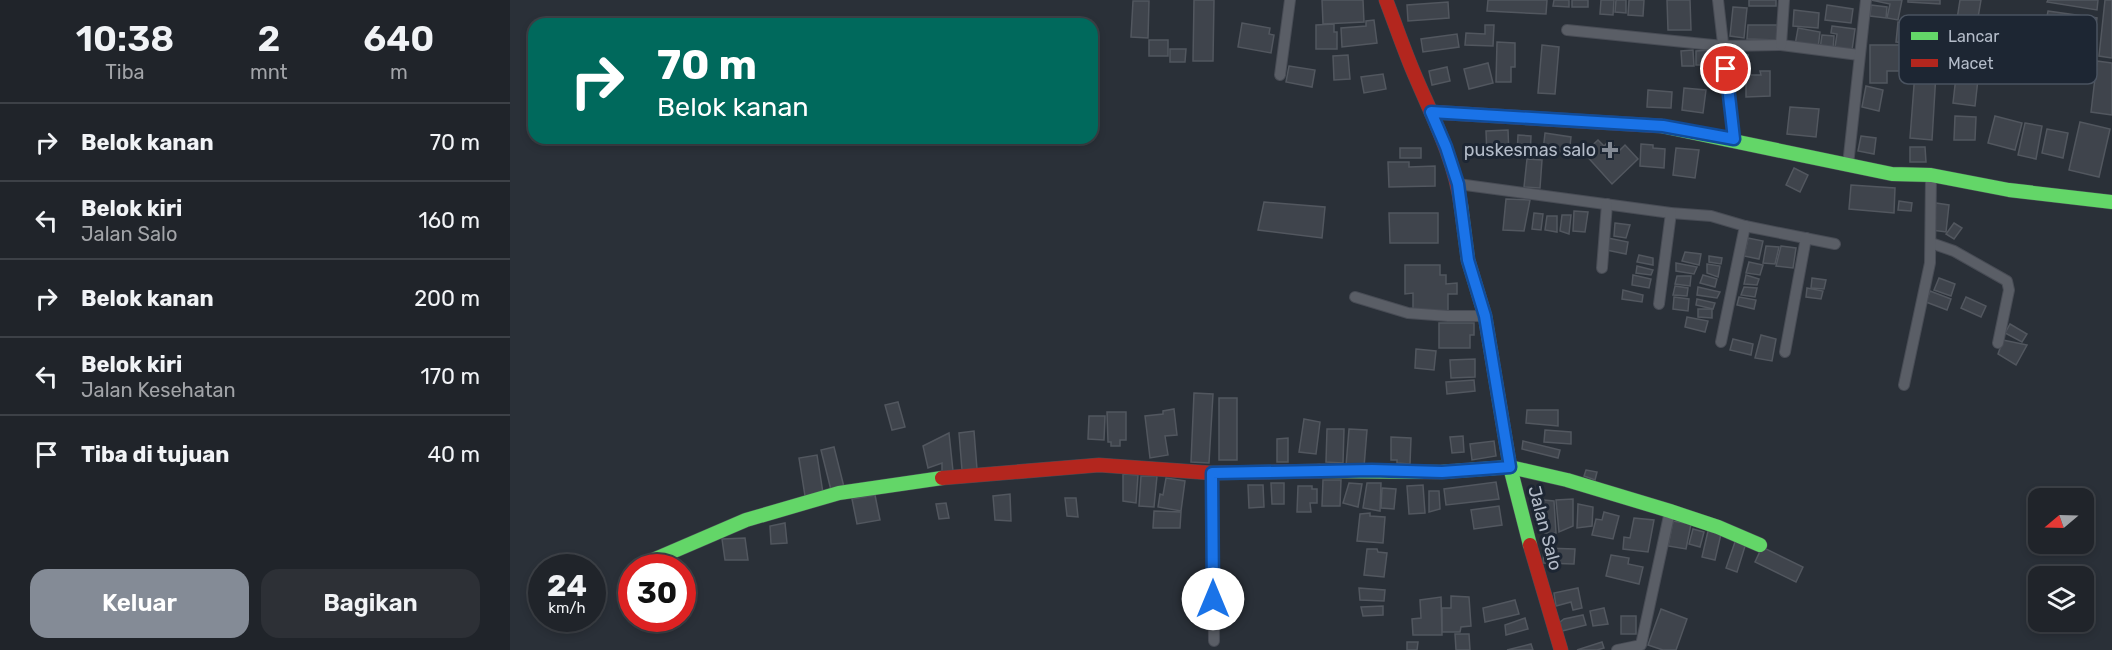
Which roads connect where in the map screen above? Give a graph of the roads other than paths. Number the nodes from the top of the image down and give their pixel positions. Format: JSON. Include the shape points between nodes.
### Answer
{"nodes":[{"id":1,"x":1290,"y":0,"type":"edge"},
{"id":2,"x":1386,"y":0,"type":"edge"},
{"id":3,"x":1718,"y":0,"type":"edge"},
{"id":4,"x":1784,"y":0,"type":"edge"},
{"id":5,"x":1866,"y":0,"type":"edge"},
{"id":6,"x":1567,"y":30,"type":"dead end"},
{"id":7,"x":1781,"y":45,"type":"junction"},
{"id":8,"x":1723,"y":46,"type":"junction"},
{"id":9,"x":1859,"y":55,"type":"junction"},
{"id":10,"x":1280,"y":75,"type":"dead end"},
{"id":11,"x":1431,"y":112,"type":"junction"},
{"id":12,"x":1734,"y":139,"type":"junction"},
{"id":13,"x":1848,"y":165,"type":"junction"},
{"id":14,"x":1931,"y":175,"type":"junction"},
{"id":15,"x":1458,"y":184,"type":"junction"},
{"id":16,"x":2112,"y":202,"type":"edge"},
{"id":17,"x":1607,"y":204,"type":"junction"},
{"id":18,"x":1671,"y":213,"type":"junction"},
{"id":19,"x":1745,"y":225,"type":"junction"},
{"id":20,"x":1806,"y":238,"type":"junction"},
{"id":21,"x":1931,"y":243,"type":"junction"},
{"id":22,"x":1835,"y":244,"type":"dead end"},
{"id":23,"x":1602,"y":268,"type":"dead end"},
{"id":24,"x":1356,"y":297,"type":"dead end"},
{"id":25,"x":1659,"y":304,"type":"dead end"},
{"id":26,"x":1485,"y":316,"type":"junction"},
{"id":27,"x":1721,"y":342,"type":"dead end"},
{"id":28,"x":1998,"y":343,"type":"dead end"},
{"id":29,"x":1785,"y":352,"type":"dead end"},
{"id":30,"x":1904,"y":385,"type":"dead end"},
{"id":31,"x":1510,"y":467,"type":"junction"},
{"id":32,"x":1212,"y":473,"type":"junction"},
{"id":33,"x":1670,"y":511,"type":"junction"},
{"id":34,"x":1760,"y":545,"type":"dead end"},
{"id":35,"x":670,"y":554,"type":"edge"},
{"id":36,"x":1214,"y":641,"type":"dead end"},
{"id":37,"x":1646,"y":648,"type":"edge"},
{"id":38,"x":1561,"y":650,"type":"edge"},
{"id":39,"x":1617,"y":650,"type":"edge"}],
"edges":[{"from":1,"to":10,"type":"street"},
{"from":2,"to":11,"type":"street","name":"Jalan Salo"},
{"from":3,"to":8,"type":"street"},
{"from":4,"to":7,"type":"street"},
{"from":5,"to":9,"type":"street"},
{"from":6,"to":8,"type":"street"},
{"from":7,"to":8,"type":"street"},
{"from":7,"to":9,"type":"street"},
{"from":8,"to":12,"type":"street"},
{"from":9,"to":13,"type":"street"},
{"from":11,"to":12,"type":"street","via":[[1663,126]]},
{"from":11,"to":15,"type":"street","name":"Jalan Salo"},
{"from":12,"to":13,"type":"street"},
{"from":13,"to":14,"type":"street","via":[[1892,174]]},
{"from":14,"to":16,"type":"street","via":[[2009,190]]},
{"from":14,"to":21,"type":"street"},
{"from":15,"to":17,"type":"street"},
{"from":15,"to":26,"type":"street","name":"Jalan Salo","via":[[1468,260]]},
{"from":17,"to":18,"type":"street"},
{"from":17,"to":23,"type":"street"},
{"from":18,"to":19,"type":"street","via":[[1711,216]]},
{"from":18,"to":25,"type":"street"},
{"from":19,"to":20,"type":"street"},
{"from":19,"to":27,"type":"street"},
{"from":20,"to":22,"type":"street"},
{"from":20,"to":29,"type":"street"},
{"from":21,"to":28,"type":"street","via":[[1954,251],[2007,281],[2009,290]]},
{"from":21,"to":30,"type":"street","via":[[1926,288]]},
{"from":24,"to":26,"type":"street","via":[[1408,313]]},
{"from":26,"to":31,"type":"street","name":"Jalan Salo"},
{"from":31,"to":32,"type":"street","via":[[1442,472]]},
{"from":31,"to":33,"type":"street"},
{"from":31,"to":38,"type":"street","name":"Jalan Salo"},
{"from":32,"to":35,"type":"street","via":[[1081,466],[964,476],[839,493],[746,520]]},
{"from":32,"to":36,"type":"street"},
{"from":33,"to":34,"type":"street"},
{"from":33,"to":37,"type":"street"},
{"from":37,"to":39,"type":"street"}]}
